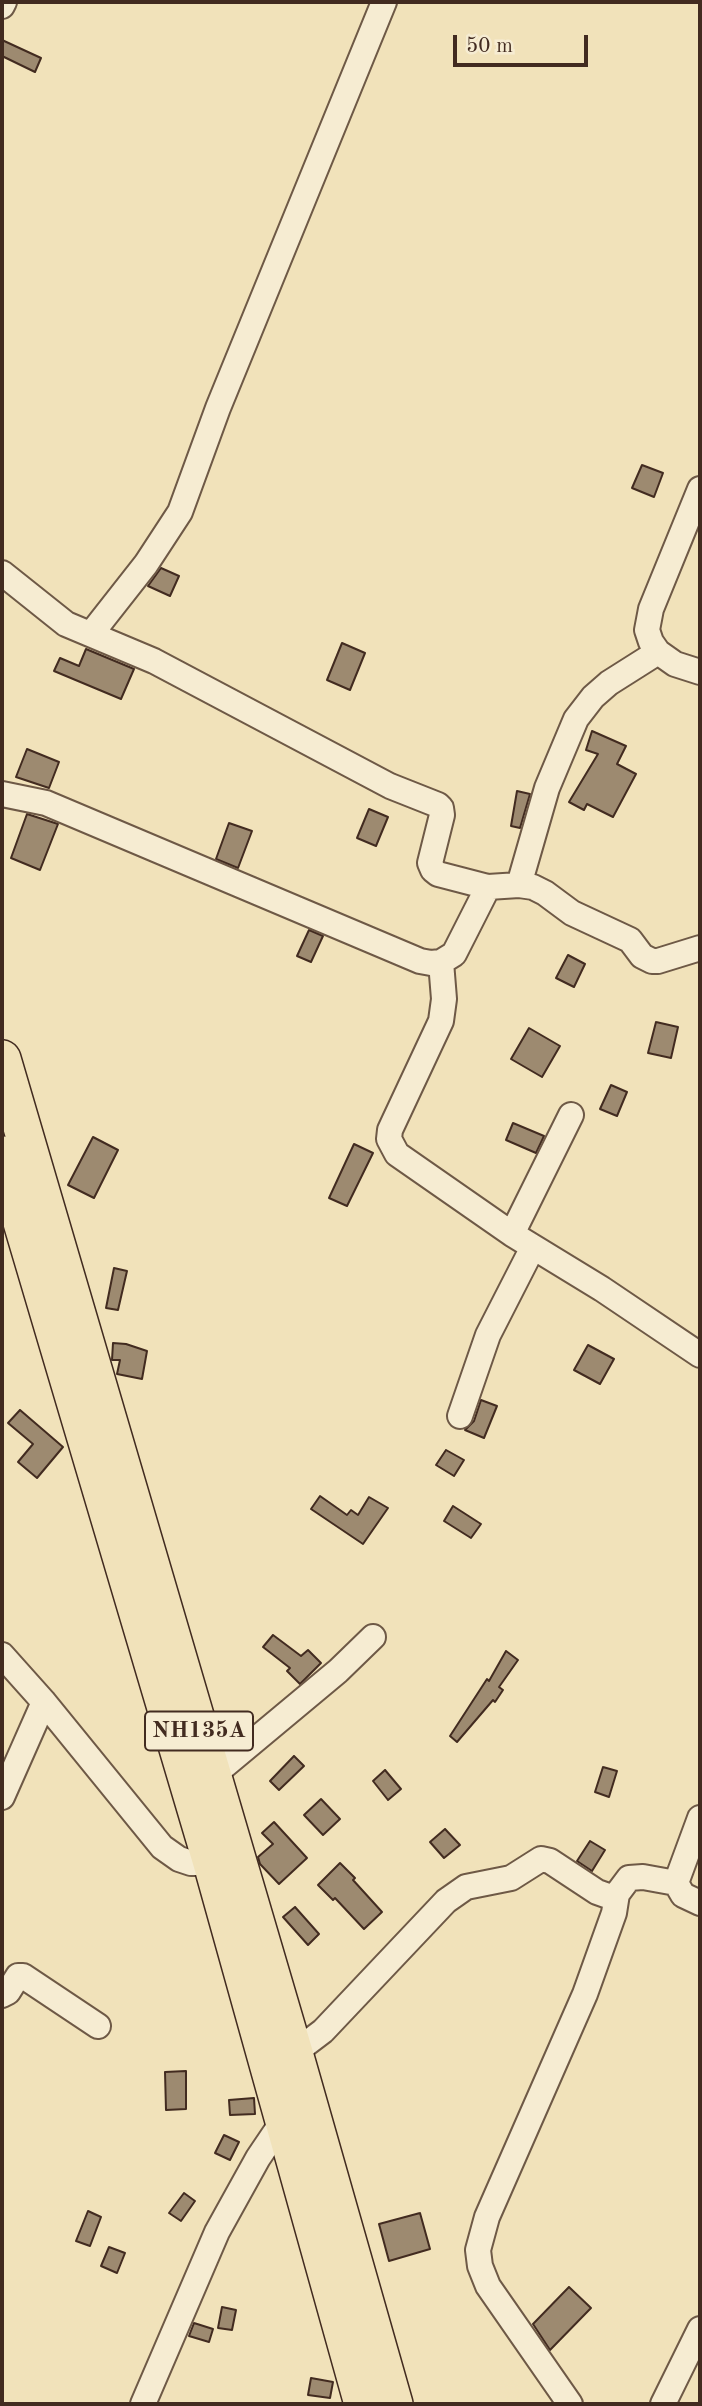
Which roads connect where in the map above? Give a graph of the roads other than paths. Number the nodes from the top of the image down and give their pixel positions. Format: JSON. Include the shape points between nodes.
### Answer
{"nodes":[{"id":1,"x":384,"y":2,"type":"edge"},
{"id":2,"x":700,"y":489,"type":"edge"},
{"id":3,"x":2,"y":573,"type":"edge"},
{"id":4,"x":91,"y":634,"type":"junction"},
{"id":5,"x":658,"y":652,"type":"junction"},
{"id":6,"x":700,"y":672,"type":"edge"},
{"id":7,"x":2,"y":794,"type":"edge"},
{"id":8,"x":519,"y":885,"type":"junction"},
{"id":9,"x":488,"y":887,"type":"junction"},
{"id":10,"x":700,"y":948,"type":"edge"},
{"id":11,"x":441,"y":962,"type":"junction"},
{"id":12,"x":2,"y":1059,"type":"edge"},
{"id":13,"x":571,"y":1115,"type":"dead end"},
{"id":14,"x":2,"y":1155,"type":"edge"},
{"id":15,"x":512,"y":1234,"type":"junction"},
{"id":16,"x":533,"y":1247,"type":"junction"},
{"id":17,"x":700,"y":1355,"type":"edge"},
{"id":18,"x":460,"y":1416,"type":"dead end"},
{"id":19,"x":373,"y":1637,"type":"dead end"},
{"id":20,"x":2,"y":1655,"type":"edge"},
{"id":21,"x":44,"y":1702,"type":"junction"},
{"id":22,"x":212,"y":1776,"type":"junction"},
{"id":23,"x":2,"y":1797,"type":"edge"},
{"id":24,"x":700,"y":1818,"type":"edge"},
{"id":25,"x":212,"y":1864,"type":"junction"},
{"id":26,"x":676,"y":1883,"type":"junction"},
{"id":27,"x":617,"y":1894,"type":"junction"},
{"id":28,"x":700,"y":1903,"type":"edge"},
{"id":29,"x":2,"y":1995,"type":"edge"},
{"id":30,"x":98,"y":2026,"type":"dead end"},
{"id":31,"x":294,"y":2053,"type":"junction"},
{"id":32,"x":285,"y":2118,"type":"junction"},
{"id":33,"x":700,"y":2329,"type":"edge"},
{"id":34,"x":143,"y":2404,"type":"edge"},
{"id":35,"x":363,"y":2404,"type":"edge"},
{"id":36,"x":394,"y":2404,"type":"edge"},
{"id":37,"x":570,"y":2404,"type":"edge"},
{"id":38,"x":663,"y":2404,"type":"edge"}],
"edges":[{"from":1,"to":4,"type":"street","via":[[223,395],[180,512]]},
{"from":2,"to":5,"type":"street","via":[[648,618],[647,630]]},
{"from":3,"to":4,"type":"street","via":[[66,624]]},
{"from":4,"to":9,"type":"street","via":[[154,661],[390,786],[435,803],[442,811],[430,863],[433,870]]},
{"from":5,"to":6,"type":"street"},
{"from":5,"to":8,"type":"street","via":[[609,683],[576,719],[547,788]]},
{"from":7,"to":11,"type":"street","via":[[46,803],[420,961]]},
{"from":8,"to":9,"type":"street"},
{"from":8,"to":10,"type":"street","via":[[533,887],[572,913],[630,940],[646,959],[658,961]]},
{"from":9,"to":11,"type":"street","via":[[454,954]]},
{"from":11,"to":15,"type":"street","via":[[443,1013],[389,1139],[397,1154]]},
{"from":12,"to":22,"type":"highway","number":"NH135A"},
{"from":13,"to":15,"type":"street"},
{"from":14,"to":25,"type":"highway","number":"NH135A"},
{"from":15,"to":16,"type":"street"},
{"from":16,"to":17,"type":"street"},
{"from":16,"to":18,"type":"street","via":[[488,1335]]},
{"from":19,"to":22,"type":"street"},
{"from":20,"to":21,"type":"street"},
{"from":21,"to":23,"type":"street"},
{"from":21,"to":25,"type":"street","via":[[162,1847],[179,1859]]},
{"from":22,"to":31,"type":"highway","number":"NH135A"},
{"from":24,"to":26,"type":"street"},
{"from":25,"to":32,"type":"highway","number":"NH135A"},
{"from":26,"to":27,"type":"street","via":[[629,1878]]},
{"from":26,"to":28,"type":"street","via":[[683,1895]]},
{"from":27,"to":31,"type":"street","via":[[604,1895],[545,1859],[511,1878],[466,1887],[446,1901],[323,2031]]},
{"from":27,"to":37,"type":"street","via":[[585,1994],[487,2217],[478,2250],[488,2286]]},
{"from":29,"to":30,"type":"street","via":[[23,1976]]},
{"from":31,"to":36,"type":"highway","number":"NH135A"},
{"from":32,"to":34,"type":"street","via":[[217,2232]]},
{"from":32,"to":35,"type":"highway","number":"NH135A"},
{"from":33,"to":38,"type":"street"}]}
